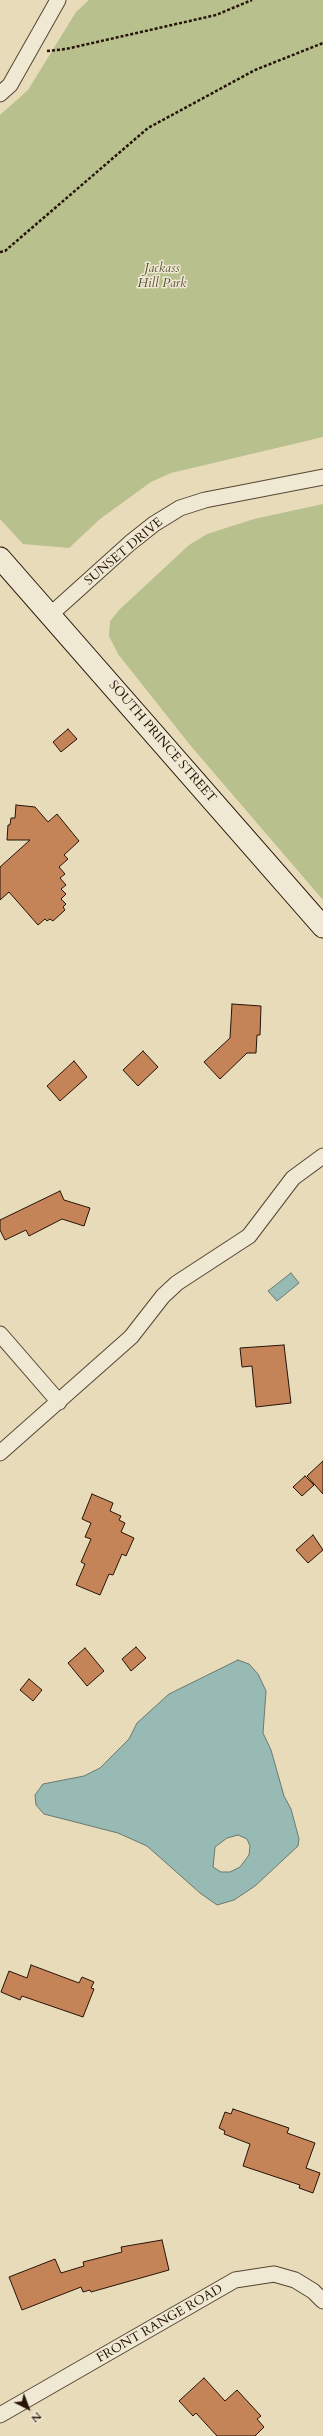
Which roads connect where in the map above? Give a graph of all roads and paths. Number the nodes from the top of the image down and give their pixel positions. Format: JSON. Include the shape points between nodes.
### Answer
{"nodes":[{"id":1,"x":58,"y":0,"type":"edge"},
{"id":2,"x":252,"y":0,"type":"edge"},
{"id":3,"x":323,"y":43,"type":"edge"},
{"id":4,"x":28,"y":53,"type":"junction"},
{"id":5,"x":0,"y":94,"type":"edge"},
{"id":6,"x":0,"y":252,"type":"edge"},
{"id":7,"x":323,"y":477,"type":"edge"},
{"id":8,"x":0,"y":558,"type":"edge"},
{"id":9,"x":50,"y":615,"type":"junction"},
{"id":10,"x":323,"y":927,"type":"edge"},
{"id":11,"x":323,"y":1156,"type":"edge"},
{"id":12,"x":0,"y":1334,"type":"edge"},
{"id":13,"x":59,"y":1402,"type":"junction"},
{"id":14,"x":0,"y":1453,"type":"edge"},
{"id":15,"x":323,"y":2301,"type":"edge"},
{"id":16,"x":0,"y":2415,"type":"edge"}],
"edges":[{"from":1,"to":4,"type":"street"},
{"from":2,"to":4,"type":"path","via":[[216,15],[66,49]]},
{"from":3,"to":6,"type":"path","via":[[255,70],[148,128],[5,251]]},
{"from":4,"to":5,"type":"street","via":[[10,85]]},
{"from":7,"to":9,"type":"street","name":"SUNSET DRIVE","via":[[205,500],[180,508],[130,543]]},
{"from":8,"to":9,"type":"street","name":"SOUTH PRINCE STREET"},
{"from":9,"to":10,"type":"street","name":"SOUTH PRINCE STREET"},
{"from":11,"to":13,"type":"street","via":[[293,1178],[248,1236],[177,1283],[163,1296],[131,1337]]},
{"from":12,"to":13,"type":"street"},
{"from":13,"to":14,"type":"street"},
{"from":15,"to":16,"type":"street","name":"FRONT RANGE ROAD","via":[[295,2280],[274,2274],[235,2280]]}]}
